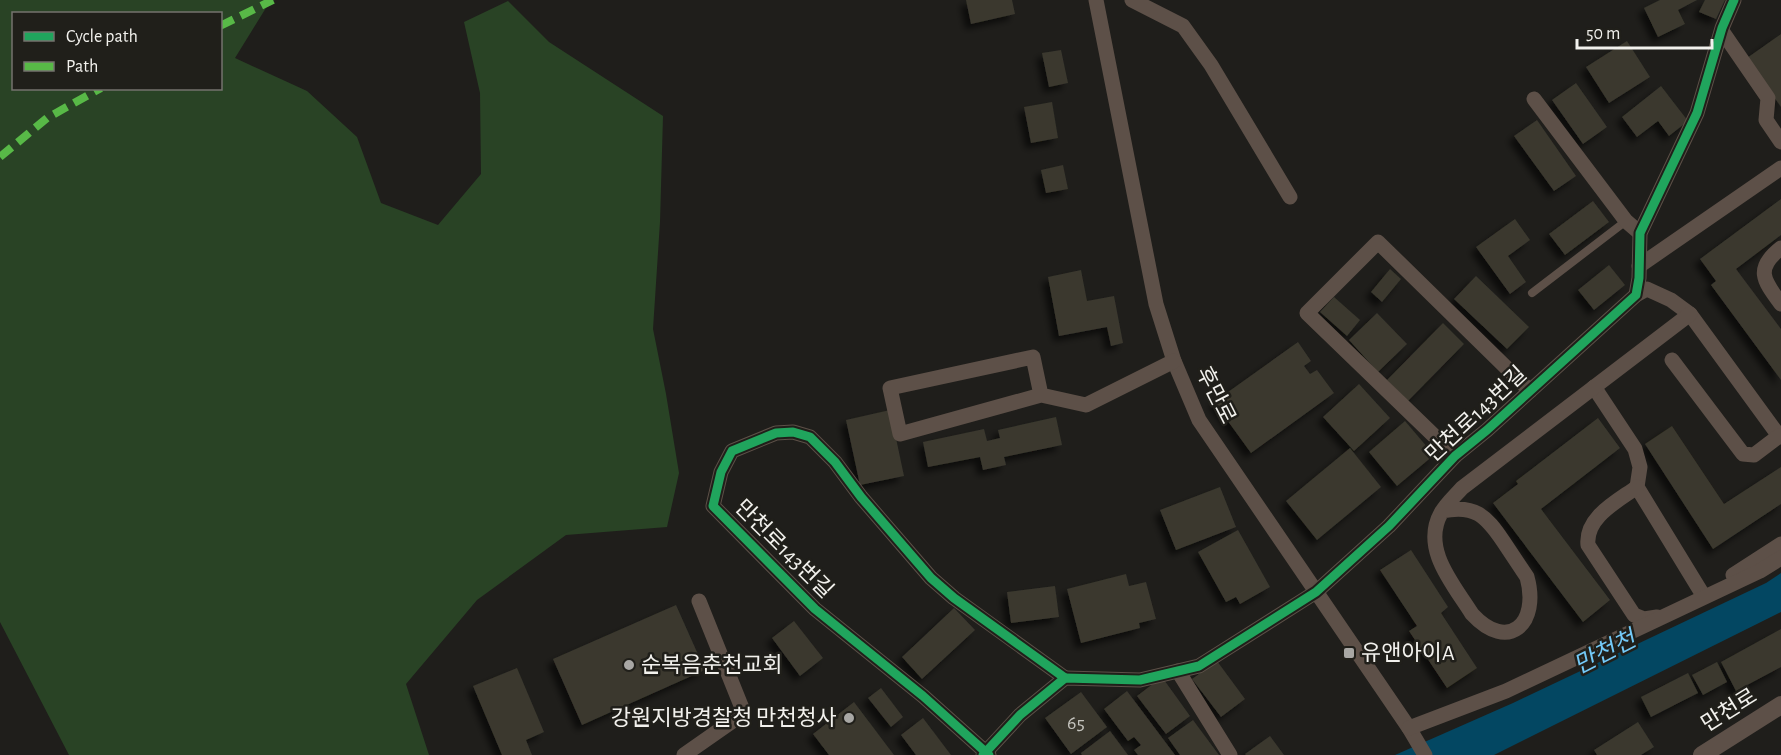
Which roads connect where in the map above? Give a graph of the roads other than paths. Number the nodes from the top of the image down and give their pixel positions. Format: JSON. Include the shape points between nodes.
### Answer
{"nodes":[{"id":1,"x":1096,"y":0,"type":"edge"},
{"id":2,"x":1132,"y":0,"type":"edge"},
{"id":3,"x":1734,"y":0,"type":"edge"},
{"id":4,"x":1722,"y":31,"type":"junction"},
{"id":5,"x":1534,"y":99,"type":"dead end"},
{"id":6,"x":1781,"y":142,"type":"edge"},
{"id":7,"x":1781,"y":168,"type":"edge"},
{"id":8,"x":1290,"y":198,"type":"dead end"},
{"id":9,"x":1626,"y":221,"type":"junction"},
{"id":10,"x":1640,"y":233,"type":"junction"},
{"id":11,"x":1781,"y":248,"type":"edge"},
{"id":12,"x":1639,"y":266,"type":"junction"},
{"id":13,"x":1532,"y":293,"type":"dead end"},
{"id":14,"x":1636,"y":294,"type":"junction"},
{"id":15,"x":1781,"y":303,"type":"edge"},
{"id":16,"x":1690,"y":314,"type":"junction"},
{"id":17,"x":1672,"y":360,"type":"dead end"},
{"id":18,"x":1174,"y":361,"type":"junction"},
{"id":19,"x":1594,"y":387,"type":"junction"},
{"id":20,"x":1530,"y":391,"type":"junction"},
{"id":21,"x":1041,"y":395,"type":"junction"},
{"id":22,"x":1780,"y":436,"type":"edge"},
{"id":23,"x":1455,"y":456,"type":"junction"},
{"id":24,"x":1637,"y":487,"type":"junction"},
{"id":25,"x":1442,"y":511,"type":"junction"},
{"id":26,"x":1781,"y":544,"type":"edge"},
{"id":27,"x":1781,"y":558,"type":"edge"},
{"id":28,"x":1316,"y":592,"type":"junction"},
{"id":29,"x":1703,"y":595,"type":"junction"},
{"id":30,"x":699,"y":601,"type":"dead end"},
{"id":31,"x":1178,"y":671,"type":"junction"},
{"id":32,"x":1065,"y":678,"type":"junction"},
{"id":33,"x":1781,"y":705,"type":"edge"},
{"id":34,"x":1411,"y":732,"type":"junction"},
{"id":35,"x":985,"y":754,"type":"edge"},
{"id":36,"x":684,"y":755,"type":"edge"},
{"id":37,"x":1230,"y":755,"type":"edge"},
{"id":38,"x":1425,"y":755,"type":"edge"},
{"id":39,"x":1702,"y":755,"type":"edge"}],
"edges":[{"from":1,"to":18,"type":"street","name":"후만로","via":[[1156,304]]},
{"from":2,"to":8,"type":"street","via":[[1184,26]]},
{"from":3,"to":4,"type":"street"},
{"from":4,"to":6,"type":"street","via":[[1768,98],[1766,120]]},
{"from":4,"to":10,"type":"street","via":[[1698,113]]},
{"from":5,"to":9,"type":"street"},
{"from":7,"to":12,"type":"street"},
{"from":9,"to":10,"type":"street"},
{"from":9,"to":13,"type":"lane"},
{"from":10,"to":12,"type":"street"},
{"from":11,"to":15,"type":"street","via":[[1767,262],[1764,276]]},
{"from":12,"to":14,"type":"street"},
{"from":14,"to":16,"type":"street","via":[[1647,289]]},
{"from":14,"to":20,"type":"street","name":"만천로143번길"},
{"from":16,"to":19,"type":"street"},
{"from":16,"to":22,"type":"street"},
{"from":17,"to":22,"type":"street","via":[[1743,454],[1754,455]]},
{"from":18,"to":21,"type":"street","via":[[1086,405]]},
{"from":18,"to":28,"type":"street","name":"후만로","via":[[1199,420]]},
{"from":19,"to":24,"type":"street","via":[[1635,448],[1640,466]]},
{"from":19,"to":25,"type":"street","via":[[1462,488]]},
{"from":20,"to":23,"type":"street","name":"만천로143번길"},
{"from":20,"to":23,"type":"street","name":"만천로143번길","via":[[1378,243],[1307,314]]},
{"from":21,"to":21,"type":"street","via":[[1033,357],[890,388],[900,434]]},
{"from":23,"to":28,"type":"street","name":"만천로143번길","via":[[1389,526]]},
{"from":24,"to":29,"type":"street"},
{"from":24,"to":29,"type":"street","via":[[1595,519],[1588,531],[1588,545],[1639,618],[1656,618]]},
{"from":25,"to":25,"type":"street","via":[[1435,538],[1438,557],[1472,614],[1479,622],[1498,630],[1518,628],[1530,609],[1527,577],[1484,516],[1465,509]]},
{"from":26,"to":29,"type":"street"},
{"from":27,"to":34,"type":"street","via":[[1506,691]]},
{"from":28,"to":31,"type":"street","name":"만천로143번길","via":[[1199,666]]},
{"from":28,"to":34,"type":"street","name":"후만로"},
{"from":30,"to":36,"type":"street","via":[[744,713]]},
{"from":31,"to":32,"type":"street","name":"만천로143번길","via":[[1140,680]]},
{"from":31,"to":37,"type":"street"},
{"from":32,"to":35,"type":"street","name":"만천로143번길","via":[[1020,715]]},
{"from":32,"to":35,"type":"street","name":"만천로143번길","via":[[930,578],[810,437],[776,433],[732,451],[721,472],[713,506],[814,609],[923,696]]},
{"from":33,"to":39,"type":"street","name":"만천로"},
{"from":34,"to":38,"type":"street","name":"후만로"}]}
